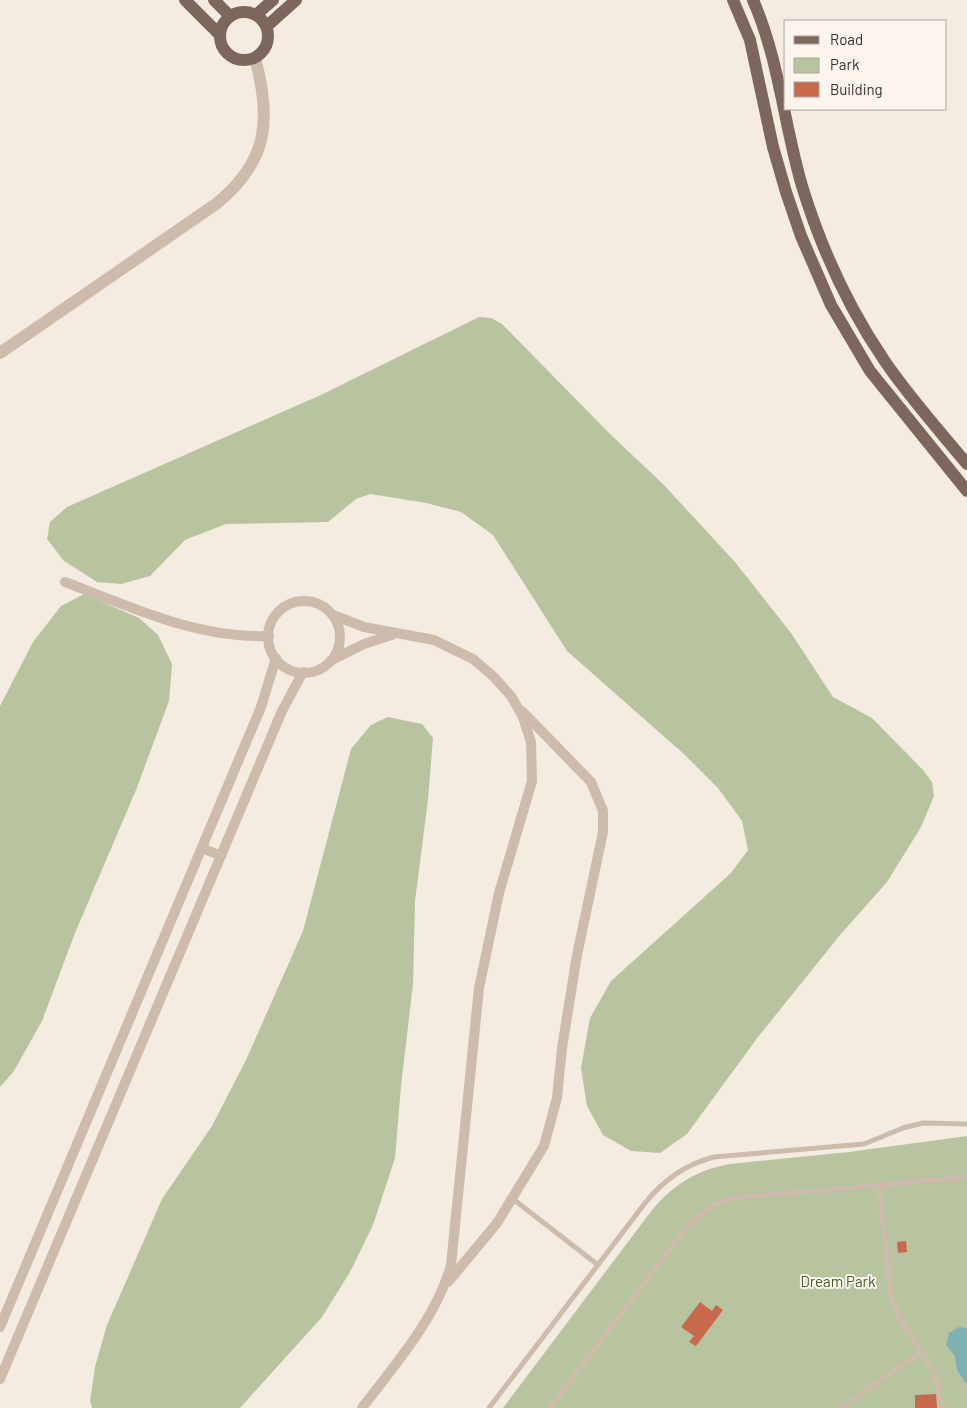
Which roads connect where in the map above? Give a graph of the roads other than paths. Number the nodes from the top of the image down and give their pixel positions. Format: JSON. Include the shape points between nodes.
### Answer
{"nodes":[{"id":1,"x":185,"y":0,"type":"edge"},
{"id":2,"x":214,"y":0,"type":"edge"},
{"id":3,"x":273,"y":0,"type":"edge"},
{"id":4,"x":296,"y":0,"type":"edge"},
{"id":5,"x":733,"y":0,"type":"edge"},
{"id":6,"x":752,"y":0,"type":"edge"},
{"id":7,"x":257,"y":14,"type":"junction"},
{"id":8,"x":230,"y":16,"type":"junction"},
{"id":9,"x":267,"y":26,"type":"junction"},
{"id":10,"x":220,"y":35,"type":"junction"},
{"id":11,"x":255,"y":58,"type":"junction"},
{"id":12,"x":0,"y":354,"type":"edge"},
{"id":13,"x":967,"y":464,"type":"edge"},
{"id":14,"x":967,"y":491,"type":"edge"},
{"id":15,"x":65,"y":582,"type":"dead end"},
{"id":16,"x":333,"y":615,"type":"junction"},
{"id":17,"x":398,"y":633,"type":"junction"},
{"id":18,"x":269,"y":636,"type":"junction"},
{"id":19,"x":276,"y":658,"type":"junction"},
{"id":20,"x":332,"y":660,"type":"junction"},
{"id":21,"x":303,"y":672,"type":"junction"},
{"id":22,"x":517,"y":706,"type":"junction"},
{"id":23,"x":202,"y":848,"type":"junction"},
{"id":24,"x":221,"y":856,"type":"junction"},
{"id":25,"x":967,"y":1124,"type":"edge"},
{"id":26,"x":967,"y":1177,"type":"edge"},
{"id":27,"x":879,"y":1185,"type":"junction"},
{"id":28,"x":513,"y":1199,"type":"junction"},
{"id":29,"x":598,"y":1265,"type":"junction"},
{"id":30,"x":444,"y":1286,"type":"junction"},
{"id":31,"x":0,"y":1327,"type":"edge"},
{"id":32,"x":921,"y":1352,"type":"junction"},
{"id":33,"x":0,"y":1379,"type":"edge"},
{"id":34,"x":362,"y":1408,"type":"edge"},
{"id":35,"x":489,"y":1408,"type":"edge"},
{"id":36,"x":550,"y":1408,"type":"edge"},
{"id":37,"x":840,"y":1408,"type":"edge"},
{"id":38,"x":943,"y":1408,"type":"edge"}],
"edges":[{"from":1,"to":10,"type":"main road"},
{"from":2,"to":8,"type":"main road"},
{"from":3,"to":7,"type":"main road"},
{"from":4,"to":9,"type":"main road"},
{"from":5,"to":14,"type":"main road","via":[[750,40],[786,192],[831,305],[870,371]]},
{"from":6,"to":13,"type":"main road","via":[[772,54],[803,187],[831,264],[885,361]]},
{"from":7,"to":8,"type":"main road","via":[[246,11]]},
{"from":7,"to":9,"type":"main road"},
{"from":8,"to":10,"type":"main road"},
{"from":9,"to":11,"type":"main road","via":[[267,45]]},
{"from":10,"to":11,"type":"main road","via":[[222,47],[231,56],[242,60]]},
{"from":11,"to":12,"type":"street","via":[[265,104],[264,123],[261,142],[244,177],[216,204]]},
{"from":15,"to":18,"type":"street","via":[[198,630],[236,636]]},
{"from":16,"to":17,"type":"street","via":[[364,627]]},
{"from":16,"to":18,"type":"street","via":[[313,602],[290,604],[273,620]]},
{"from":16,"to":20,"type":"street","via":[[340,638]]},
{"from":17,"to":20,"type":"street","via":[[364,644]]},
{"from":17,"to":22,"type":"street","via":[[434,640],[461,652],[494,677]]},
{"from":18,"to":19,"type":"street"},
{"from":19,"to":21,"type":"street","via":[[288,668]]},
{"from":19,"to":23,"type":"street","via":[[261,707]]},
{"from":20,"to":21,"type":"street","via":[[319,669]]},
{"from":21,"to":24,"type":"street","via":[[282,711]]},
{"from":22,"to":28,"type":"street","via":[[591,782],[600,801],[604,822],[572,983],[557,1098],[544,1146]]},
{"from":22,"to":30,"type":"street","via":[[531,742],[532,781],[499,893],[484,964],[474,1028],[453,1253]]},
{"from":23,"to":24,"type":"street"},
{"from":23,"to":31,"type":"street"},
{"from":24,"to":33,"type":"street"},
{"from":25,"to":29,"type":"lane","via":[[923,1123],[864,1144],[728,1155],[700,1161],[675,1174],[654,1192]]},
{"from":26,"to":27,"type":"lane"},
{"from":27,"to":32,"type":"lane","via":[[891,1296],[899,1317]]},
{"from":27,"to":36,"type":"lane","via":[[733,1198],[704,1210],[688,1225]]},
{"from":28,"to":29,"type":"lane"},
{"from":28,"to":30,"type":"street","via":[[479,1246]]},
{"from":29,"to":35,"type":"lane"},
{"from":30,"to":34,"type":"street","via":[[402,1355]]},
{"from":32,"to":37,"type":"lane"},
{"from":32,"to":38,"type":"lane","via":[[934,1373]]}]}
